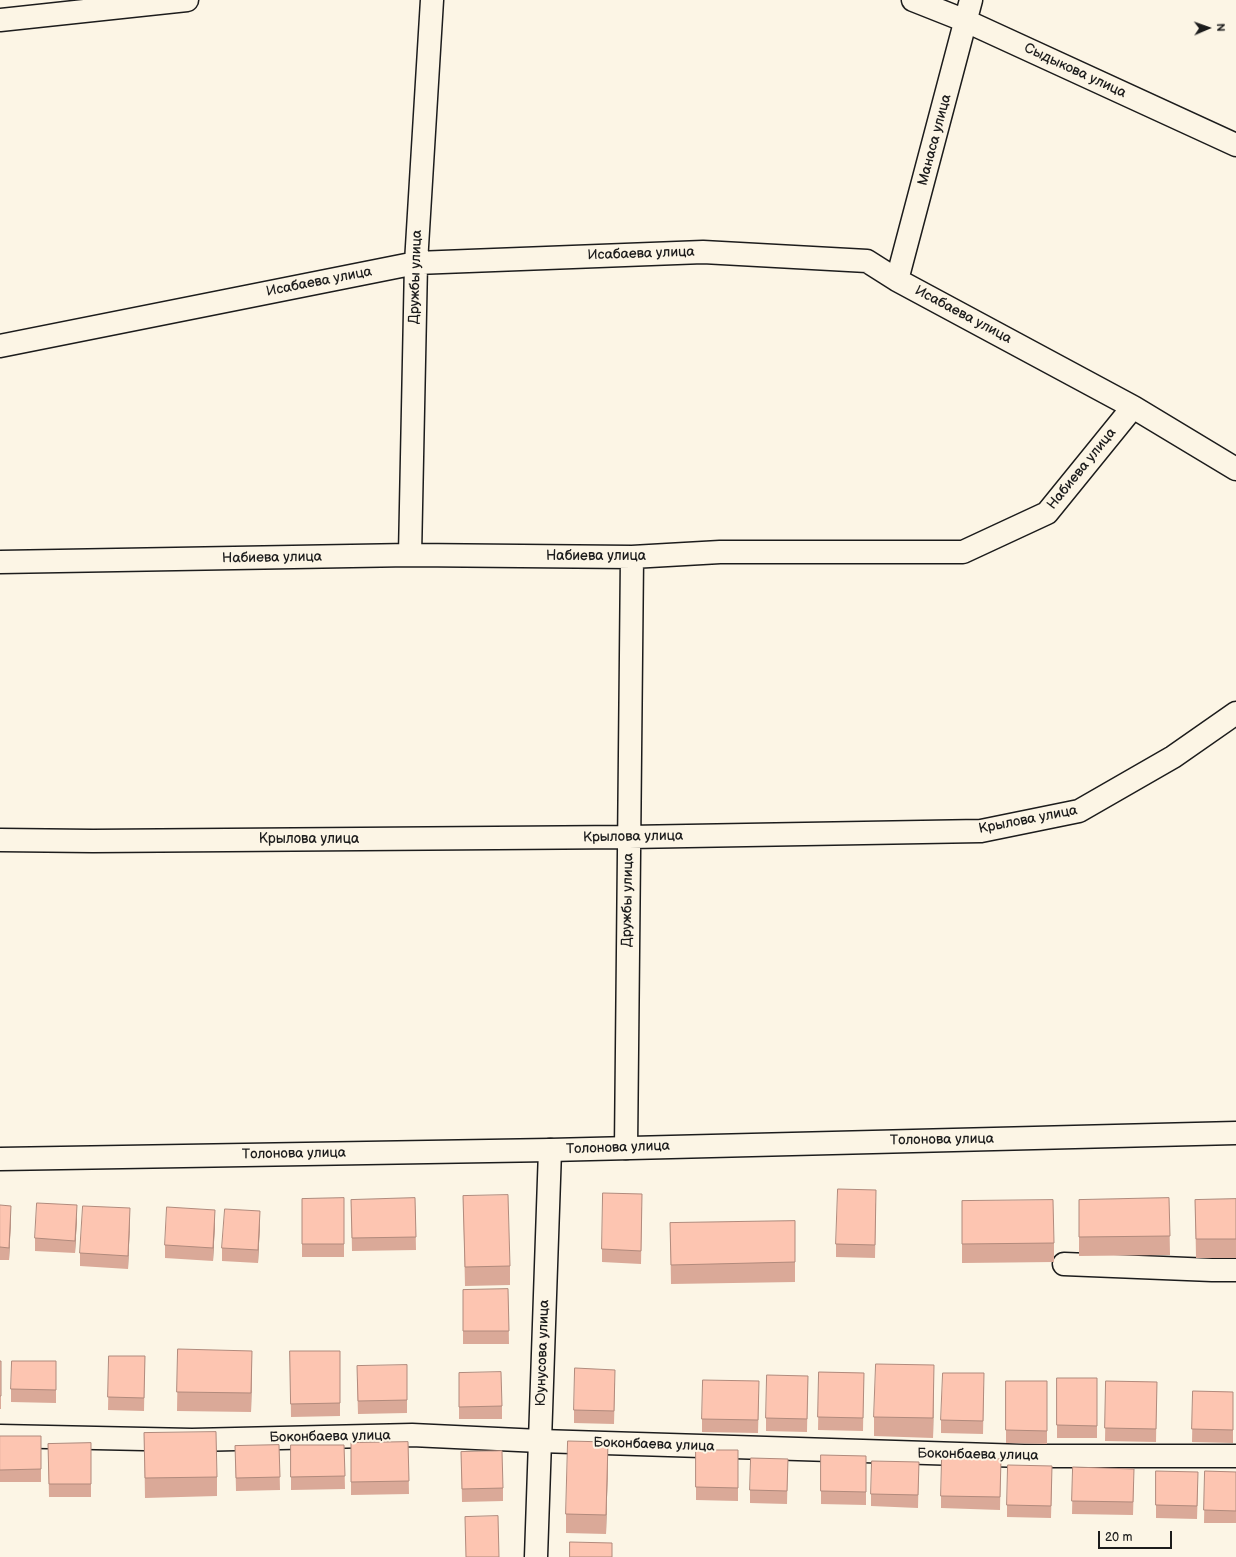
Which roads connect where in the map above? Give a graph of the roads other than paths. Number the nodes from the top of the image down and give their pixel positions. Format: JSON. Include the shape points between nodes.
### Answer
{"nodes":[{"id":1,"x":187,"y":0,"type":"edge"},
{"id":2,"x":432,"y":0,"type":"edge"},
{"id":3,"x":913,"y":0,"type":"edge"},
{"id":4,"x":971,"y":0,"type":"edge"},
{"id":5,"x":0,"y":20,"type":"edge"},
{"id":6,"x":966,"y":21,"type":"junction"},
{"id":7,"x":1236,"y":145,"type":"edge"},
{"id":8,"x":416,"y":263,"type":"junction"},
{"id":9,"x":898,"y":280,"type":"junction"},
{"id":10,"x":0,"y":346,"type":"edge"},
{"id":11,"x":1133,"y":407,"type":"junction"},
{"id":12,"x":1236,"y":469,"type":"edge"},
{"id":13,"x":410,"y":555,"type":"junction"},
{"id":14,"x":632,"y":557,"type":"junction"},
{"id":15,"x":0,"y":562,"type":"edge"},
{"id":16,"x":1236,"y":714,"type":"edge"},
{"id":17,"x":629,"y":837,"type":"junction"},
{"id":18,"x":0,"y":840,"type":"edge"},
{"id":19,"x":1236,"y":1133,"type":"edge"},
{"id":20,"x":626,"y":1148,"type":"junction"},
{"id":21,"x":550,"y":1150,"type":"junction"},
{"id":22,"x":0,"y":1158,"type":"edge"},
{"id":23,"x":1064,"y":1264,"type":"dead end"},
{"id":24,"x":1236,"y":1270,"type":"edge"},
{"id":25,"x":0,"y":1436,"type":"edge"},
{"id":26,"x":540,"y":1441,"type":"junction"},
{"id":27,"x":1236,"y":1456,"type":"edge"},
{"id":28,"x":536,"y":1557,"type":"edge"}],
"edges":[{"from":1,"to":5,"type":"street"},
{"from":2,"to":8,"type":"street","name":"Дружбы улица"},
{"from":3,"to":6,"type":"street","name":"Сыдыкова улица"},
{"from":4,"to":6,"type":"street","name":"Манаса улица"},
{"from":6,"to":7,"type":"street","name":"Сыдыкова улица"},
{"from":6,"to":9,"type":"street","name":"Манаса улица"},
{"from":8,"to":9,"type":"street","name":"Исабаева улица","via":[[703,252],[867,261]]},
{"from":8,"to":10,"type":"street","name":"Исабаева улица"},
{"from":8,"to":13,"type":"street","name":"Дружбы улица"},
{"from":9,"to":11,"type":"street","name":"Исабаева улица"},
{"from":11,"to":12,"type":"street","name":"Исабаева улица"},
{"from":11,"to":14,"type":"street","name":"Набиева улица","via":[[1047,513],[963,552],[720,552]]},
{"from":13,"to":14,"type":"street","name":"Набиева улица"},
{"from":13,"to":15,"type":"street","name":"Набиева улица"},
{"from":14,"to":17,"type":"street","name":"Дружбы улица"},
{"from":16,"to":17,"type":"street","name":"Крылова улица","via":[[1173,757],[1079,811],[1019,824],[982,831]]},
{"from":17,"to":18,"type":"street","name":"Крылова улица"},
{"from":17,"to":20,"type":"street","name":"Дружбы улица"},
{"from":19,"to":20,"type":"street","name":"Толонова улица"},
{"from":20,"to":21,"type":"street","name":"Толонова улица"},
{"from":21,"to":22,"type":"street","name":"Толонова улица"},
{"from":21,"to":26,"type":"street","name":"Юунусова улица"},
{"from":23,"to":24,"type":"street"},
{"from":25,"to":26,"type":"street","name":"Боконбаева улица","via":[[192,1440],[412,1435]]},
{"from":26,"to":27,"type":"street","name":"Боконбаева улица","via":[[1024,1456]]},
{"from":26,"to":28,"type":"street","name":"Юунусова улица"}]}
